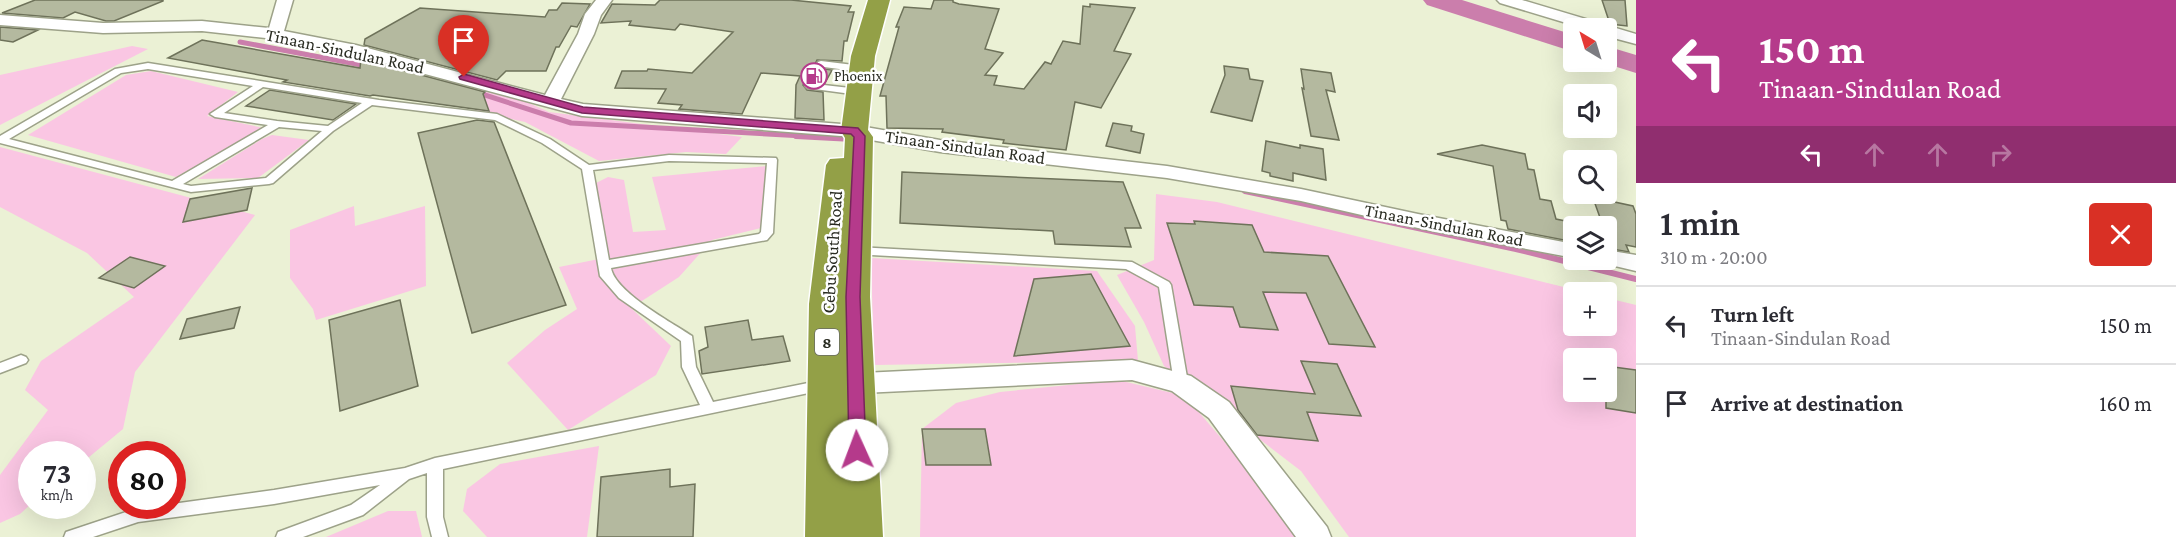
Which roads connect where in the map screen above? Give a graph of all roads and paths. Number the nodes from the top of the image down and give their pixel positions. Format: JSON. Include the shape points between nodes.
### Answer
{"nodes":[{"id":1,"x":285,"y":0,"type":"edge"},
{"id":2,"x":604,"y":0,"type":"edge"},
{"id":3,"x":879,"y":0,"type":"edge"},
{"id":4,"x":1505,"y":0,"type":"edge"},
{"id":5,"x":1565,"y":18,"type":"edge"},
{"id":6,"x":0,"y":20,"type":"edge"},
{"id":7,"x":275,"y":34,"type":"junction"},
{"id":8,"x":1617,"y":34,"type":"edge"},
{"id":9,"x":1636,"y":39,"type":"edge"},
{"id":10,"x":818,"y":71,"type":"dead end"},
{"id":11,"x":812,"y":81,"type":"dead end"},
{"id":12,"x":860,"y":81,"type":"junction"},
{"id":13,"x":262,"y":84,"type":"junction"},
{"id":14,"x":371,"y":102,"type":"junction"},
{"id":15,"x":550,"y":103,"type":"junction"},
{"id":16,"x":277,"y":124,"type":"junction"},
{"id":17,"x":330,"y":129,"type":"junction"},
{"id":18,"x":0,"y":140,"type":"edge"},
{"id":19,"x":852,"y":140,"type":"junction"},
{"id":20,"x":586,"y":168,"type":"junction"},
{"id":21,"x":175,"y":184,"type":"junction"},
{"id":22,"x":1563,"y":249,"type":"edge"},
{"id":23,"x":855,"y":251,"type":"junction"},
{"id":24,"x":1617,"y":259,"type":"edge"},
{"id":25,"x":1636,"y":263,"type":"edge"},
{"id":26,"x":604,"y":265,"type":"junction"},
{"id":27,"x":21,"y":360,"type":"dead end"},
{"id":28,"x":0,"y":368,"type":"edge"},
{"id":29,"x":1181,"y":383,"type":"junction"},
{"id":30,"x":841,"y":384,"type":"junction"},
{"id":31,"x":709,"y":408,"type":"junction"},
{"id":32,"x":435,"y":464,"type":"junction"},
{"id":33,"x":405,"y":474,"type":"junction"},
{"id":34,"x":72,"y":537,"type":"edge"},
{"id":35,"x":284,"y":537,"type":"edge"},
{"id":36,"x":440,"y":537,"type":"edge"},
{"id":37,"x":827,"y":537,"type":"edge"},
{"id":38,"x":861,"y":537,"type":"edge"},
{"id":39,"x":1316,"y":537,"type":"edge"}],
"edges":[{"from":1,"to":7,"type":"street"},
{"from":2,"to":15,"type":"street","via":[[593,14]]},
{"from":3,"to":12,"type":"highway","name":"Cebu South Road","number":"8"},
{"from":4,"to":5,"type":"street"},
{"from":6,"to":7,"type":"street","name":"Tinaan-Sindulan Road","via":[[103,28],[202,26]]},
{"from":7,"to":15,"type":"street","name":"Tinaan-Sindulan Road","via":[[432,69]]},
{"from":8,"to":9,"type":"street"},
{"from":10,"to":12,"type":"lane","via":[[821,64]]},
{"from":11,"to":12,"type":"lane","via":[[810,86]]},
{"from":12,"to":19,"type":"highway","name":"Cebu South Road","number":"8"},
{"from":13,"to":14,"type":"lane"},
{"from":13,"to":16,"type":"lane","via":[[215,114]]},
{"from":13,"to":18,"type":"lane","via":[[148,66],[118,71]]},
{"from":14,"to":17,"type":"lane"},
{"from":14,"to":20,"type":"lane","via":[[497,117],[546,141]]},
{"from":15,"to":19,"type":"street","name":"Tinaan-Sindulan Road"},
{"from":16,"to":17,"type":"lane"},
{"from":16,"to":21,"type":"lane"},
{"from":17,"to":21,"type":"lane","via":[[269,182],[191,189]]},
{"from":18,"to":21,"type":"lane"},
{"from":19,"to":22,"type":"street","name":"Tinaan-Sindulan Road","via":[[1167,172]]},
{"from":19,"to":23,"type":"highway","name":"Cebu South Road","number":"8"},
{"from":19,"to":30,"type":"highway","name":"Cebu South Road","number":"8","via":[[834,209],[827,294]]},
{"from":20,"to":26,"type":"lane"},
{"from":20,"to":26,"type":"lane","via":[[669,158],[772,160],[767,233],[763,237]]},
{"from":23,"to":29,"type":"lane","via":[[1128,265],[1165,285]]},
{"from":23,"to":30,"type":"highway","name":"Cebu South Road","number":"8"},
{"from":24,"to":25,"type":"street"},
{"from":26,"to":31,"type":"lane","via":[[606,276],[623,295],[687,339],[689,368]]},
{"from":27,"to":28,"type":"lane"},
{"from":29,"to":30,"type":"street","via":[[1132,370]]},
{"from":29,"to":39,"type":"street","via":[[1219,410]]},
{"from":30,"to":31,"type":"lane"},
{"from":30,"to":37,"type":"highway","name":"Cebu South Road","number":"8"},
{"from":30,"to":38,"type":"highway","name":"Cebu South Road","number":"8"},
{"from":31,"to":32,"type":"lane"},
{"from":32,"to":33,"type":"lane"},
{"from":32,"to":36,"type":"lane","via":[[435,517]]},
{"from":33,"to":34,"type":"lane","via":[[138,515]]},
{"from":33,"to":35,"type":"lane","via":[[357,510]]}]}
